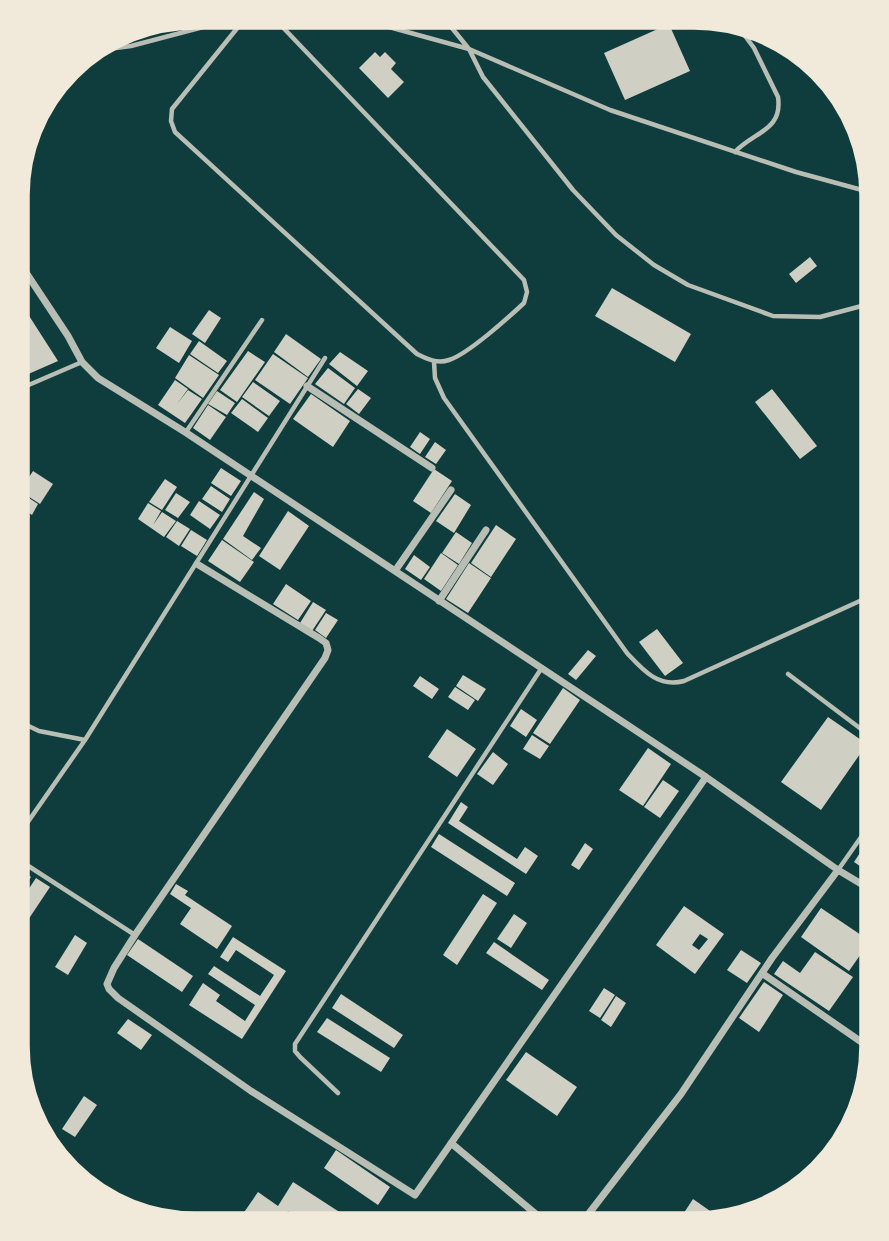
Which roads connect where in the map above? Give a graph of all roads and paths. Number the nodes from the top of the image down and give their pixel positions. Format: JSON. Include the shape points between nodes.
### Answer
{"nodes":[{"id":1,"x":200,"y":28,"type":"edge"},
{"id":2,"x":236,"y":28,"type":"edge"},
{"id":3,"x":283,"y":28,"type":"edge"},
{"id":4,"x":393,"y":28,"type":"edge"},
{"id":5,"x":452,"y":28,"type":"edge"},
{"id":6,"x":746,"y":36,"type":"edge"},
{"id":7,"x":748,"y":39,"type":"joint"},
{"id":8,"x":115,"y":48,"type":"edge"},
{"id":9,"x":469,"y":49,"type":"junction"},
{"id":10,"x":735,"y":152,"type":"junction"},
{"id":11,"x":861,"y":190,"type":"edge"},
{"id":12,"x":28,"y":276,"type":"edge"},
{"id":13,"x":31,"y":280,"type":"junction"},
{"id":14,"x":28,"y":282,"type":"edge"},
{"id":15,"x":861,"y":306,"type":"edge"},
{"id":16,"x":262,"y":320,"type":"dead end"},
{"id":17,"x":326,"y":358,"type":"dead end"},
{"id":18,"x":82,"y":362,"type":"junction"},
{"id":19,"x":434,"y":362,"type":"junction"},
{"id":20,"x":28,"y":385,"type":"edge"},
{"id":21,"x":307,"y":386,"type":"junction"},
{"id":22,"x":186,"y":432,"type":"junction"},
{"id":23,"x":432,"y":468,"type":"dead end"},
{"id":24,"x":251,"y":476,"type":"junction"},
{"id":25,"x":451,"y":490,"type":"dead end"},
{"id":26,"x":486,"y":530,"type":"dead end"},
{"id":27,"x":197,"y":564,"type":"junction"},
{"id":28,"x":395,"y":570,"type":"junction"},
{"id":29,"x":861,"y":600,"type":"edge"},
{"id":30,"x":439,"y":601,"type":"junction"},
{"id":31,"x":541,"y":669,"type":"junction"},
{"id":32,"x":788,"y":674,"type":"dead end"},
{"id":33,"x":28,"y":726,"type":"edge"},
{"id":34,"x":861,"y":729,"type":"edge"},
{"id":35,"x":85,"y":740,"type":"junction"},
{"id":36,"x":706,"y":777,"type":"junction"},
{"id":37,"x":28,"y":822,"type":"edge"},
{"id":38,"x":861,"y":837,"type":"edge"},
{"id":39,"x":28,"y":866,"type":"edge"},
{"id":40,"x":838,"y":870,"type":"junction"},
{"id":41,"x":861,"y":884,"type":"edge"},
{"id":42,"x":135,"y":935,"type":"junction"},
{"id":43,"x":763,"y":974,"type":"junction"},
{"id":44,"x":861,"y":1042,"type":"edge"},
{"id":45,"x":338,"y":1093,"type":"dead end"},
{"id":46,"x":451,"y":1143,"type":"junction"},
{"id":47,"x":535,"y":1213,"type":"edge"},
{"id":48,"x":589,"y":1213,"type":"edge"}],
"edges":[{"from":1,"to":8,"type":"lane"},
{"from":2,"to":19,"type":"lane","via":[[172,109],[175,132],[417,354]]},
{"from":3,"to":19,"type":"lane","via":[[524,280],[524,303],[461,354]]},
{"from":4,"to":9,"type":"lane"},
{"from":5,"to":9,"type":"lane"},
{"from":6,"to":7,"type":"lane"},
{"from":7,"to":10,"type":"lane","via":[[778,97],[779,113]]},
{"from":9,"to":10,"type":"lane","via":[[610,110]]},
{"from":9,"to":15,"type":"lane","via":[[483,77],[573,190],[616,235],[654,265],[688,285],[773,316],[820,317]]},
{"from":10,"to":11,"type":"lane"},
{"from":12,"to":13,"type":"street"},
{"from":13,"to":14,"type":"lane"},
{"from":13,"to":18,"type":"street"},
{"from":16,"to":22,"type":"lane"},
{"from":17,"to":21,"type":"lane"},
{"from":18,"to":20,"type":"lane"},
{"from":18,"to":22,"type":"street","via":[[98,378]]},
{"from":19,"to":29,"type":"lane","via":[[444,398],[627,653],[649,676],[684,681]]},
{"from":21,"to":23,"type":"street"},
{"from":21,"to":24,"type":"lane"},
{"from":22,"to":24,"type":"street"},
{"from":24,"to":27,"type":"lane"},
{"from":24,"to":28,"type":"street"},
{"from":25,"to":28,"type":"street"},
{"from":26,"to":30,"type":"street"},
{"from":27,"to":35,"type":"lane"},
{"from":27,"to":42,"type":"street","via":[[319,638],[328,650]]},
{"from":28,"to":30,"type":"street"},
{"from":30,"to":31,"type":"street"},
{"from":31,"to":36,"type":"street"},
{"from":31,"to":45,"type":"lane","via":[[295,1044],[300,1057]]},
{"from":32,"to":34,"type":"lane"},
{"from":33,"to":35,"type":"lane"},
{"from":35,"to":37,"type":"lane"},
{"from":36,"to":40,"type":"street"},
{"from":36,"to":46,"type":"street"},
{"from":38,"to":40,"type":"lane"},
{"from":39,"to":42,"type":"lane"},
{"from":40,"to":41,"type":"street"},
{"from":40,"to":43,"type":"street"},
{"from":42,"to":46,"type":"street","via":[[108,978],[110,989],[251,1091],[415,1195]]},
{"from":43,"to":44,"type":"street"},
{"from":43,"to":48,"type":"street","via":[[681,1094]]},
{"from":46,"to":47,"type":"street"}]}
